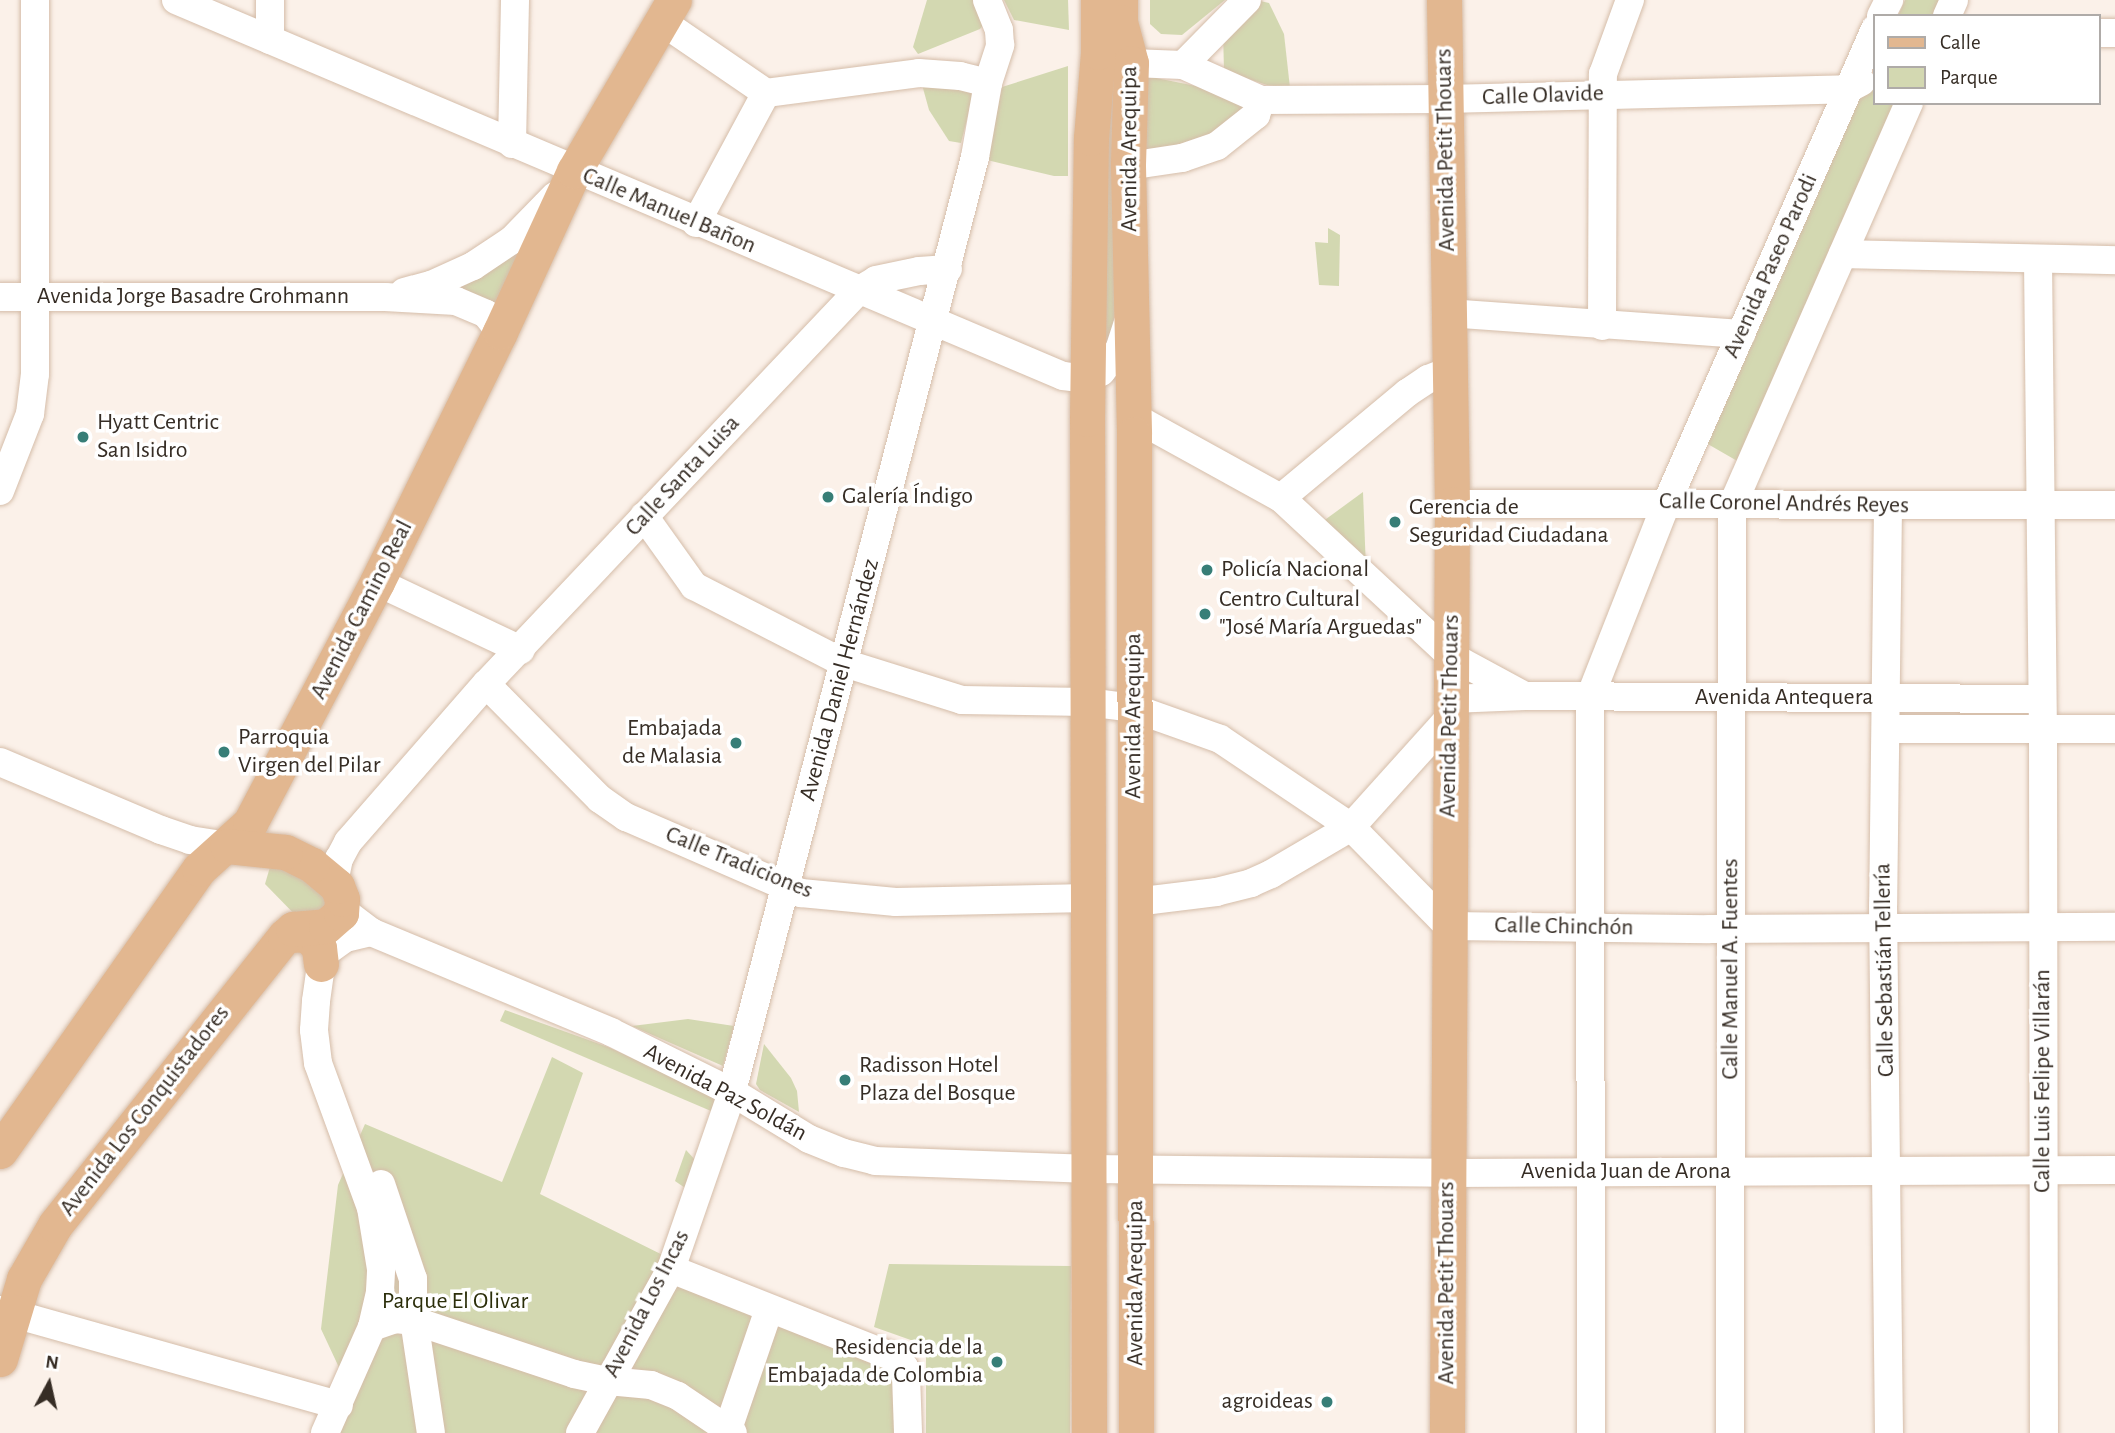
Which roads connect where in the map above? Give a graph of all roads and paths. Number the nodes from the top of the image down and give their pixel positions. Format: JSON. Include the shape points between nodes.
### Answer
{"nodes":[{"id":1,"x":35,"y":0,"type":"edge"},
{"id":2,"x":176,"y":0,"type":"edge"},
{"id":3,"x":270,"y":0,"type":"edge"},
{"id":4,"x":515,"y":0,"type":"edge"},
{"id":5,"x":987,"y":0,"type":"edge"},
{"id":6,"x":1084,"y":0,"type":"edge"},
{"id":7,"x":1097,"y":0,"type":"edge"},
{"id":8,"x":1120,"y":0,"type":"edge"},
{"id":9,"x":1139,"y":0,"type":"edge"},
{"id":10,"x":1247,"y":0,"type":"edge"},
{"id":11,"x":1444,"y":0,"type":"edge"},
{"id":12,"x":1630,"y":0,"type":"edge"},
{"id":13,"x":668,"y":10,"type":"edge"},
{"id":14,"x":1874,"y":31,"type":"edge"},
{"id":15,"x":270,"y":40,"type":"junction"},
{"id":16,"x":1131,"y":63,"type":"junction"},
{"id":17,"x":1183,"y":65,"type":"junction"},
{"id":18,"x":1874,"y":75,"type":"edge"},
{"id":19,"x":988,"y":83,"type":"junction"},
{"id":20,"x":1848,"y":89,"type":"junction"},
{"id":21,"x":766,"y":93,"type":"junction"},
{"id":22,"x":1604,"y":94,"type":"junction"},
{"id":23,"x":1446,"y":99,"type":"junction"},
{"id":24,"x":1261,"y":100,"type":"junction"},
{"id":25,"x":1908,"y":105,"type":"edge"},
{"id":26,"x":1091,"y":138,"type":"junction"},
{"id":27,"x":512,"y":145,"type":"junction"},
{"id":28,"x":1128,"y":166,"type":"junction"},
{"id":29,"x":574,"y":172,"type":"junction"},
{"id":30,"x":695,"y":223,"type":"junction"},
{"id":31,"x":1843,"y":254,"type":"junction"},
{"id":32,"x":2038,"y":259,"type":"junction"},
{"id":33,"x":2115,"y":260,"type":"edge"},
{"id":34,"x":948,"y":269,"type":"junction"},
{"id":35,"x":858,"y":290,"type":"junction"},
{"id":36,"x":0,"y":297,"type":"edge"},
{"id":37,"x":36,"y":297,"type":"junction"},
{"id":38,"x":385,"y":297,"type":"junction"},
{"id":39,"x":1132,"y":312,"type":"junction"},
{"id":40,"x":1448,"y":313,"type":"junction"},
{"id":41,"x":933,"y":322,"type":"junction"},
{"id":42,"x":1602,"y":326,"type":"junction"},
{"id":43,"x":500,"y":332,"type":"junction"},
{"id":44,"x":1741,"y":334,"type":"junction"},
{"id":45,"x":1449,"y":371,"type":"junction"},
{"id":46,"x":1087,"y":379,"type":"junction"},
{"id":47,"x":1134,"y":416,"type":"junction"},
{"id":48,"x":0,"y":491,"type":"edge"},
{"id":49,"x":1281,"y":498,"type":"junction"},
{"id":50,"x":1667,"y":502,"type":"junction"},
{"id":51,"x":1452,"y":504,"type":"junction"},
{"id":52,"x":2115,"y":505,"type":"edge"},
{"id":53,"x":1732,"y":506,"type":"junction"},
{"id":54,"x":1888,"y":506,"type":"junction"},
{"id":55,"x":2040,"y":506,"type":"junction"},
{"id":56,"x":644,"y":516,"type":"junction"},
{"id":57,"x":377,"y":582,"type":"junction"},
{"id":58,"x":521,"y":650,"type":"junction"},
{"id":59,"x":1451,"y":656,"type":"junction"},
{"id":60,"x":845,"y":663,"type":"junction"},
{"id":61,"x":486,"y":684,"type":"junction"},
{"id":62,"x":1525,"y":696,"type":"junction"},
{"id":63,"x":1590,"y":697,"type":"junction"},
{"id":64,"x":1730,"y":698,"type":"junction"},
{"id":65,"x":1886,"y":699,"type":"junction"},
{"id":66,"x":2042,"y":699,"type":"junction"},
{"id":67,"x":1087,"y":702,"type":"junction"},
{"id":68,"x":1133,"y":708,"type":"junction"},
{"id":69,"x":1450,"y":708,"type":"junction"},
{"id":70,"x":1886,"y":729,"type":"junction"},
{"id":71,"x":2043,"y":729,"type":"junction"},
{"id":72,"x":2115,"y":729,"type":"edge"},
{"id":73,"x":0,"y":762,"type":"edge"},
{"id":74,"x":1351,"y":827,"type":"junction"},
{"id":75,"x":227,"y":846,"type":"junction"},
{"id":76,"x":785,"y":886,"type":"junction"},
{"id":77,"x":338,"y":896,"type":"junction"},
{"id":78,"x":1089,"y":898,"type":"junction"},
{"id":79,"x":1135,"y":902,"type":"junction"},
{"id":80,"x":1448,"y":926,"type":"junction"},
{"id":81,"x":1884,"y":926,"type":"junction"},
{"id":82,"x":2115,"y":927,"type":"edge"},
{"id":83,"x":2042,"y":928,"type":"junction"},
{"id":84,"x":1590,"y":929,"type":"junction"},
{"id":85,"x":1732,"y":929,"type":"junction"},
{"id":86,"x":371,"y":932,"type":"junction"},
{"id":87,"x":285,"y":936,"type":"junction"},
{"id":88,"x":321,"y":964,"type":"junction"},
{"id":89,"x":732,"y":1092,"type":"junction"},
{"id":90,"x":342,"y":1133,"type":"junction"},
{"id":91,"x":0,"y":1152,"type":"edge"},
{"id":92,"x":1091,"y":1169,"type":"junction"},
{"id":93,"x":1888,"y":1169,"type":"junction"},
{"id":94,"x":1136,"y":1170,"type":"junction"},
{"id":95,"x":2115,"y":1170,"type":"edge"},
{"id":96,"x":1731,"y":1171,"type":"junction"},
{"id":97,"x":2043,"y":1171,"type":"junction"},
{"id":98,"x":1592,"y":1172,"type":"junction"},
{"id":99,"x":1447,"y":1173,"type":"junction"},
{"id":100,"x":671,"y":1269,"type":"junction"},
{"id":101,"x":768,"y":1309,"type":"junction"},
{"id":102,"x":6,"y":1311,"type":"edge"},
{"id":103,"x":415,"y":1321,"type":"junction"},
{"id":104,"x":372,"y":1326,"type":"junction"},
{"id":105,"x":0,"y":1359,"type":"edge"},
{"id":106,"x":608,"y":1381,"type":"junction"},
{"id":107,"x":339,"y":1405,"type":"junction"},
{"id":108,"x":730,"y":1431,"type":"edge"},
{"id":109,"x":325,"y":1433,"type":"edge"},
{"id":110,"x":431,"y":1433,"type":"edge"},
{"id":111,"x":580,"y":1433,"type":"edge"},
{"id":112,"x":908,"y":1433,"type":"edge"},
{"id":113,"x":1090,"y":1433,"type":"edge"},
{"id":114,"x":1136,"y":1433,"type":"edge"},
{"id":115,"x":1447,"y":1433,"type":"edge"},
{"id":116,"x":1591,"y":1433,"type":"edge"},
{"id":117,"x":1730,"y":1433,"type":"edge"},
{"id":118,"x":1889,"y":1433,"type":"edge"},
{"id":119,"x":2044,"y":1433,"type":"edge"}],
"edges":[{"from":1,"to":37,"type":"street"},
{"from":2,"to":15,"type":"street","name":"Calle Manuel Bañon"},
{"from":3,"to":15,"type":"street"},
{"from":4,"to":27,"type":"street"},
{"from":5,"to":19,"type":"street","via":[[1000,45]]},
{"from":6,"to":26,"type":"main road"},
{"from":7,"to":26,"type":"main road","name":"Avenida Arequipa"},
{"from":8,"to":16,"type":"main road","name":"Avenida Arequipa","via":[[1120,22]]},
{"from":9,"to":16,"type":"main road","via":[[1140,22]]},
{"from":10,"to":17,"type":"street"},
{"from":11,"to":23,"type":"main road","name":"Avenida Petit Thouars"},
{"from":12,"to":22,"type":"street","via":[[1603,74]]},
{"from":13,"to":21,"type":"street"},
{"from":13,"to":29,"type":"main road","name":"Avenida Camino Real"},
{"from":14,"to":20,"type":"street","name":"Avenida Paseo Parodi"},
{"from":15,"to":27,"type":"street","name":"Calle Manuel Bañon"},
{"from":16,"to":17,"type":"street","name":"Calle Olavide"},
{"from":16,"to":28,"type":"main road","name":"Avenida Arequipa"},
{"from":17,"to":24,"type":"street","name":"Calle Olavide"},
{"from":18,"to":20,"type":"street","name":"Calle Olavide"},
{"from":19,"to":21,"type":"street","via":[[919,73]]},
{"from":19,"to":34,"type":"street"},
{"from":20,"to":22,"type":"street","name":"Calle Olavide"},
{"from":20,"to":44,"type":"street","name":"Avenida Paseo Parodi"},
{"from":21,"to":30,"type":"street"},
{"from":22,"to":23,"type":"street","name":"Calle Olavide"},
{"from":22,"to":42,"type":"street"},
{"from":23,"to":24,"type":"street","name":"Calle Olavide"},
{"from":23,"to":40,"type":"main road","name":"Avenida Petit Thouars"},
{"from":24,"to":28,"type":"street","via":[[1256,116],[1217,146],[1182,158]]},
{"from":25,"to":31,"type":"street"},
{"from":26,"to":46,"type":"main road","name":"Avenida Arequipa"},
{"from":27,"to":29,"type":"street","name":"Calle Manuel Bañon"},
{"from":28,"to":39,"type":"main road","name":"Avenida Arequipa"},
{"from":29,"to":30,"type":"street","name":"Calle Manuel Bañon"},
{"from":29,"to":38,"type":"street","name":"Avenida Jorge Basadre Grohmann","via":[[546,209],[512,240],[463,271]]},
{"from":29,"to":43,"type":"main road","name":"Avenida Camino Real"},
{"from":30,"to":35,"type":"street","name":"Calle Manuel Bañon"},
{"from":31,"to":32,"type":"street"},
{"from":31,"to":53,"type":"street"},
{"from":32,"to":33,"type":"street"},
{"from":32,"to":55,"type":"street","name":"Calle Luis Felipe Villarán"},
{"from":34,"to":35,"type":"street","name":"Calle Santa Luisa","via":[[876,280]]},
{"from":34,"to":41,"type":"street","name":"Avenida Daniel Hernández"},
{"from":35,"to":41,"type":"street","name":"Calle Manuel Bañon"},
{"from":35,"to":56,"type":"street","name":"Calle Santa Luisa"},
{"from":36,"to":37,"type":"street","name":"Avenida Jorge Basadre Grohmann"},
{"from":37,"to":38,"type":"street","name":"Avenida Jorge Basadre Grohmann"},
{"from":37,"to":48,"type":"street","via":[[30,414]]},
{"from":38,"to":43,"type":"street","name":"Avenida Jorge Basadre Grohmann","via":[[456,301],[486,314]]},
{"from":39,"to":46,"type":"street","via":[[1112,361]]},
{"from":39,"to":47,"type":"main road","name":"Avenida Arequipa"},
{"from":40,"to":42,"type":"street"},
{"from":40,"to":45,"type":"main road","name":"Avenida Petit Thouars"},
{"from":41,"to":46,"type":"street","name":"Calle Manuel Bañon","via":[[1057,374]]},
{"from":41,"to":60,"type":"street","name":"Avenida Daniel Hernández"},
{"from":42,"to":44,"type":"street"},
{"from":43,"to":57,"type":"main road","name":"Avenida Camino Real"},
{"from":44,"to":50,"type":"street","name":"Avenida Paseo Parodi"},
{"from":45,"to":49,"type":"street","via":[[1407,393]]},
{"from":45,"to":51,"type":"main road","name":"Avenida Petit Thouars"},
{"from":46,"to":67,"type":"main road","name":"Avenida Arequipa"},
{"from":47,"to":49,"type":"street"},
{"from":47,"to":68,"type":"main road","name":"Avenida Arequipa"},
{"from":49,"to":59,"type":"street"},
{"from":50,"to":51,"type":"street","name":"Calle Coronel Andrés Reyes"},
{"from":50,"to":53,"type":"street","name":"Calle Coronel Andrés Reyes"},
{"from":50,"to":63,"type":"street","name":"Avenida Paseo Parodi"},
{"from":51,"to":59,"type":"main road","name":"Avenida Petit Thouars"},
{"from":52,"to":55,"type":"street","name":"Calle Coronel Andrés Reyes"},
{"from":53,"to":54,"type":"street","name":"Calle Coronel Andrés Reyes"},
{"from":53,"to":64,"type":"street","name":"Calle Manuel A. Fuentes"},
{"from":54,"to":55,"type":"street","name":"Calle Coronel Andrés Reyes"},
{"from":54,"to":65,"type":"street","name":"Calle Sebastián Tellería"},
{"from":55,"to":66,"type":"street","name":"Calle Luis Felipe Villarán"},
{"from":56,"to":58,"type":"street","name":"Calle Santa Luisa"},
{"from":56,"to":60,"type":"street","via":[[694,586]]},
{"from":57,"to":58,"type":"street"},
{"from":57,"to":75,"type":"main road","name":"Avenida Camino Real","via":[[250,823]]},
{"from":58,"to":61,"type":"street","name":"Calle Santa Luisa"},
{"from":59,"to":62,"type":"street"},
{"from":59,"to":69,"type":"main road","name":"Avenida Petit Thouars"},
{"from":60,"to":67,"type":"street","via":[[962,700]]},
{"from":60,"to":76,"type":"street","name":"Avenida Daniel Hernández"},
{"from":61,"to":76,"type":"street","name":"Calle Tradiciones","via":[[600,799],[625,817]]},
{"from":61,"to":77,"type":"street","name":"Calle Santa Luisa","via":[[348,842],[339,859]]},
{"from":62,"to":63,"type":"street","name":"Avenida Antequera"},
{"from":62,"to":69,"type":"street","name":"Avenida Antequera"},
{"from":63,"to":64,"type":"street","name":"Avenida Antequera"},
{"from":63,"to":84,"type":"street"},
{"from":64,"to":65,"type":"street","name":"Avenida Antequera"},
{"from":64,"to":85,"type":"street","name":"Calle Manuel A. Fuentes"},
{"from":65,"to":66,"type":"street","name":"Avenida Antequera"},
{"from":65,"to":70,"type":"street","name":"Calle Sebastián Tellería"},
{"from":66,"to":71,"type":"street","name":"Calle Luis Felipe Villarán"},
{"from":67,"to":68,"type":"street"},
{"from":67,"to":78,"type":"main road","name":"Avenida Arequipa"},
{"from":68,"to":74,"type":"street","via":[[1220,739]]},
{"from":68,"to":79,"type":"main road","name":"Avenida Arequipa"},
{"from":69,"to":74,"type":"street"},
{"from":69,"to":80,"type":"main road","name":"Avenida Petit Thouars"},
{"from":70,"to":71,"type":"street","name":"Avenida Antequera"},
{"from":70,"to":81,"type":"street","name":"Calle Sebastián Tellería"},
{"from":71,"to":72,"type":"street","name":"Avenida Antequera"},
{"from":71,"to":83,"type":"street","name":"Calle Luis Felipe Villarán"},
{"from":73,"to":75,"type":"street","via":[[161,830]]},
{"from":74,"to":79,"type":"street","via":[[1251,883]]},
{"from":74,"to":80,"type":"street"},
{"from":75,"to":77,"type":"main road","via":[[285,852],[312,865]]},
{"from":75,"to":91,"type":"main road","name":"Avenida Camino Real","via":[[199,869]]},
{"from":76,"to":78,"type":"street","name":"Calle Tradiciones","via":[[822,897],[896,902]]},
{"from":76,"to":89,"type":"street","name":"Avenida Daniel Hernández"},
{"from":77,"to":86,"type":"street","name":"Avenida Paz Soldán"},
{"from":77,"to":87,"type":"main road","via":[[332,923],[293,929]]},
{"from":78,"to":92,"type":"main road","name":"Avenida Arequipa"},
{"from":79,"to":94,"type":"main road","name":"Avenida Arequipa"},
{"from":80,"to":84,"type":"street","name":"Calle Chinchón"},
{"from":80,"to":99,"type":"main road","name":"Avenida Petit Thouars"},
{"from":81,"to":83,"type":"street","name":"Calle Chinchón"},
{"from":81,"to":85,"type":"street","name":"Calle Chinchón"},
{"from":81,"to":93,"type":"street","name":"Calle Sebastián Tellería"},
{"from":82,"to":83,"type":"street","name":"Calle Chinchón"},
{"from":83,"to":97,"type":"street","name":"Calle Luis Felipe Villarán"},
{"from":84,"to":85,"type":"street","name":"Calle Chinchón"},
{"from":84,"to":98,"type":"street"},
{"from":85,"to":96,"type":"street","name":"Calle Manuel A. Fuentes"},
{"from":86,"to":88,"type":"street","via":[[340,940],[326,952]]},
{"from":86,"to":89,"type":"street","name":"Avenida Paz Soldán","via":[[611,1032]]},
{"from":87,"to":88,"type":"main road","via":[[312,938]]},
{"from":87,"to":102,"type":"main road","name":"Avenida Los Conquistadores","via":[[55,1226]]},
{"from":88,"to":90,"type":"street","via":[[314,1031],[318,1063]]},
{"from":89,"to":92,"type":"street","name":"Avenida Paz Soldán","via":[[808,1139],[875,1161]]},
{"from":89,"to":100,"type":"street","name":"Avenida Los Incas"},
{"from":90,"to":103,"type":"street","via":[[361,1133],[389,1205],[413,1279]]},
{"from":90,"to":104,"type":"street","via":[[374,1220],[381,1269]]},
{"from":92,"to":94,"type":"street","name":"Avenida Paz Soldán"},
{"from":92,"to":113,"type":"main road","name":"Avenida Arequipa"},
{"from":93,"to":96,"type":"street","name":"Avenida Juan de Arona"},
{"from":93,"to":97,"type":"street","name":"Avenida Juan de Arona"},
{"from":93,"to":118,"type":"street","name":"Calle Sebastián Tellería"},
{"from":94,"to":99,"type":"street","name":"Avenida Juan de Arona"},
{"from":94,"to":114,"type":"main road","name":"Avenida Arequipa"},
{"from":95,"to":97,"type":"street","name":"Avenida Juan de Arona"},
{"from":96,"to":98,"type":"street","name":"Avenida Juan de Arona"},
{"from":96,"to":117,"type":"street","name":"Calle Manuel A. Fuentes"},
{"from":97,"to":119,"type":"street","name":"Calle Luis Felipe Villarán"},
{"from":98,"to":99,"type":"street","name":"Avenida Juan de Arona"},
{"from":98,"to":116,"type":"street"},
{"from":99,"to":115,"type":"main road","name":"Avenida Petit Thouars"},
{"from":100,"to":101,"type":"street"},
{"from":100,"to":106,"type":"street","name":"Avenida Los Incas"},
{"from":101,"to":108,"type":"street"},
{"from":101,"to":112,"type":"street","via":[[899,1362],[908,1384]]},
{"from":102,"to":105,"type":"main road","name":"Avenida Los Conquistadores"},
{"from":102,"to":107,"type":"street"},
{"from":103,"to":104,"type":"street","via":[[395,1319]]},
{"from":103,"to":106,"type":"street"},
{"from":103,"to":110,"type":"street"},
{"from":104,"to":107,"type":"street"},
{"from":106,"to":108,"type":"street","via":[[641,1382],[663,1389]]},
{"from":106,"to":111,"type":"street","name":"Avenida Los Incas"},
{"from":107,"to":109,"type":"street"}]}
